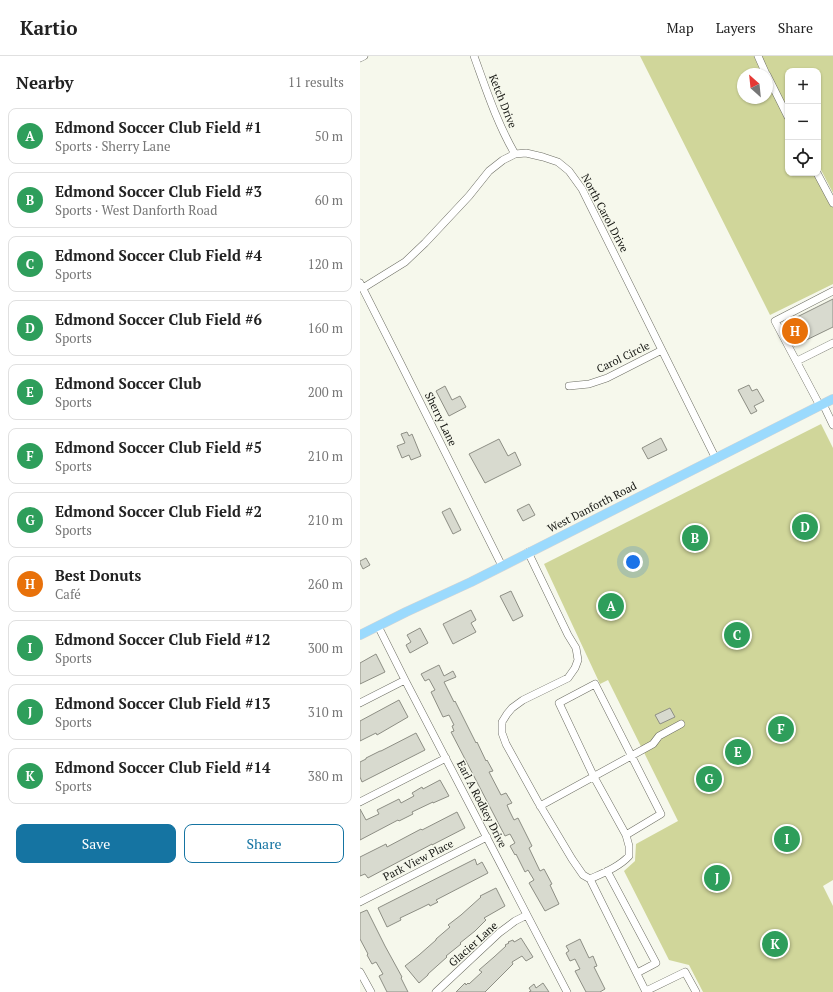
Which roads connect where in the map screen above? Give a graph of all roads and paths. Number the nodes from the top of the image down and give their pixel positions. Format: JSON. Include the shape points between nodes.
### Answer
{"nodes":[{"id":1,"x":364,"y":56,"type":"edge"},
{"id":2,"x":474,"y":56,"type":"edge"},
{"id":3,"x":758,"y":56,"type":"edge"},
{"id":4,"x":360,"y":58,"type":"edge"},
{"id":5,"x":764,"y":68,"type":"edge"},
{"id":6,"x":773,"y":87,"type":"edge"},
{"id":7,"x":785,"y":111,"type":"edge"},
{"id":8,"x":515,"y":154,"type":"junction"},
{"id":9,"x":819,"y":176,"type":"edge"},
{"id":10,"x":833,"y":203,"type":"edge"},
{"id":11,"x":361,"y":286,"type":"edge"},
{"id":12,"x":833,"y":291,"type":"edge"},
{"id":13,"x":833,"y":343,"type":"edge"},
{"id":14,"x":662,"y":350,"type":"junction"},
{"id":15,"x":797,"y":361,"type":"junction"},
{"id":16,"x":569,"y":386,"type":"dead end"},
{"id":17,"x":833,"y":399,"type":"edge"},
{"id":18,"x":822,"y":405,"type":"junction"},
{"id":19,"x":833,"y":425,"type":"edge"},
{"id":20,"x":716,"y":459,"type":"junction"},
{"id":21,"x":528,"y":552,"type":"junction"},
{"id":22,"x":502,"y":566,"type":"junction"},
{"id":23,"x":378,"y":626,"type":"junction"},
{"id":24,"x":360,"y":635,"type":"edge"},
{"id":25,"x":405,"y":680,"type":"junction"},
{"id":26,"x":360,"y":702,"type":"edge"},
{"id":27,"x":681,"y":724,"type":"dead end"},
{"id":28,"x":632,"y":756,"type":"junction"},
{"id":29,"x":446,"y":758,"type":"junction"},
{"id":30,"x":594,"y":777,"type":"junction"},
{"id":31,"x":360,"y":802,"type":"edge"},
{"id":32,"x":540,"y":806,"type":"junction"},
{"id":33,"x":626,"y":835,"type":"junction"},
{"id":34,"x":487,"y":837,"type":"junction"},
{"id":35,"x":607,"y":871,"type":"junction"},
{"id":36,"x":590,"y":879,"type":"junction"},
{"id":37,"x":360,"y":902,"type":"edge"},
{"id":38,"x":527,"y":915,"type":"junction"},
{"id":39,"x":360,"y":972,"type":"edge"},
{"id":40,"x":637,"y":973,"type":"junction"},
{"id":41,"x":370,"y":992,"type":"edge"},
{"id":42,"x":436,"y":992,"type":"edge"},
{"id":43,"x":567,"y":992,"type":"edge"},
{"id":44,"x":646,"y":992,"type":"edge"},
{"id":45,"x":696,"y":992,"type":"edge"}],
"edges":[{"from":1,"to":4,"type":"street"},
{"from":2,"to":8,"type":"street","name":"Ketch Drive","via":[[497,119]]},
{"from":3,"to":5,"type":"street"},
{"from":6,"to":7,"type":"street"},
{"from":8,"to":11,"type":"street","via":[[489,171],[469,196],[405,262]]},
{"from":8,"to":14,"type":"street","name":"North Carol Drive","via":[[526,153],[544,157],[558,162],[569,171],[582,189]]},
{"from":9,"to":10,"type":"street"},
{"from":11,"to":22,"type":"street","name":"Sherry Lane"},
{"from":12,"to":15,"type":"street","via":[[775,321]]},
{"from":13,"to":15,"type":"street"},
{"from":14,"to":16,"type":"street","name":"Carol Circle","via":[[607,378],[589,384]]},
{"from":14,"to":20,"type":"street","name":"North Carol Drive"},
{"from":15,"to":18,"type":"street"},
{"from":17,"to":18,"type":"main road","name":"West Danforth Road"},
{"from":18,"to":19,"type":"street"},
{"from":18,"to":20,"type":"main road","name":"West Danforth Road"},
{"from":20,"to":21,"type":"main road","name":"West Danforth Road"},
{"from":21,"to":22,"type":"main road","name":"West Danforth Road"},
{"from":21,"to":32,"type":"street","via":[[576,648],[578,660],[568,678],[523,700],[512,708],[502,722],[506,744]]},
{"from":22,"to":23,"type":"main road","name":"West Danforth Road"},
{"from":23,"to":24,"type":"main road","name":"West Danforth Road"},
{"from":23,"to":25,"type":"street","name":"Earl A Rodkey Drive"},
{"from":25,"to":26,"type":"street"},
{"from":25,"to":29,"type":"street","name":"Earl A Rodkey Drive"},
{"from":27,"to":28,"type":"street"},
{"from":28,"to":30,"type":"street"},
{"from":28,"to":30,"type":"street","via":[[595,684],[559,703]]},
{"from":28,"to":33,"type":"street","via":[[661,814]]},
{"from":29,"to":31,"type":"street"},
{"from":29,"to":34,"type":"street","name":"Earl A Rodkey Drive"},
{"from":30,"to":32,"type":"street"},
{"from":30,"to":33,"type":"street"},
{"from":32,"to":36,"type":"street","via":[[582,875]]},
{"from":33,"to":35,"type":"street","via":[[629,856]]},
{"from":34,"to":37,"type":"street","name":"Park View Place"},
{"from":34,"to":38,"type":"street","name":"Earl A Rodkey Drive"},
{"from":35,"to":36,"type":"street"},
{"from":35,"to":40,"type":"street","via":[[656,963]]},
{"from":36,"to":40,"type":"street"},
{"from":38,"to":42,"type":"street","name":"Glacier Lane","via":[[499,933]]},
{"from":38,"to":43,"type":"street","name":"Earl A Rodkey Drive"},
{"from":39,"to":41,"type":"street"},
{"from":40,"to":44,"type":"street"},
{"from":44,"to":45,"type":"street","via":[[685,972]]}]}
